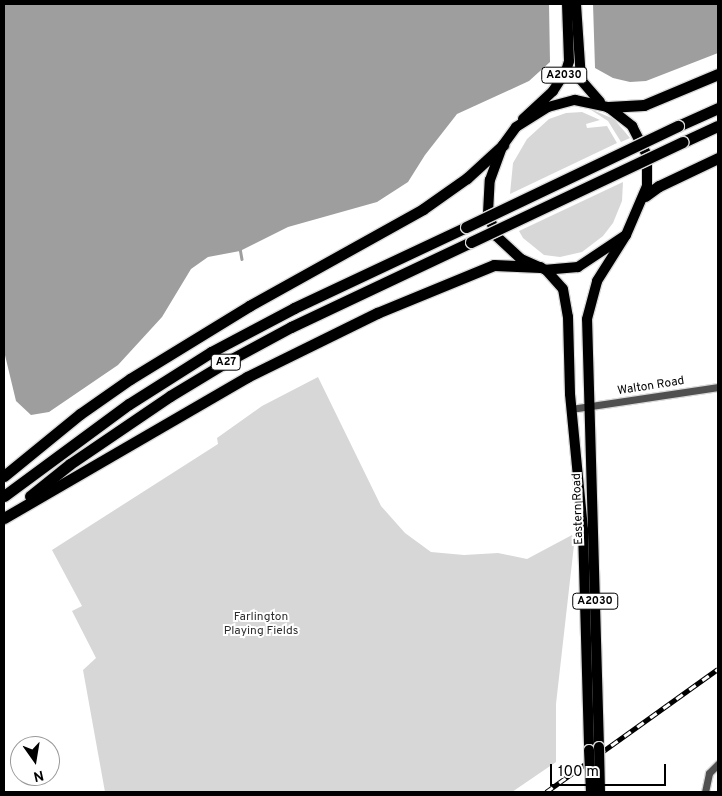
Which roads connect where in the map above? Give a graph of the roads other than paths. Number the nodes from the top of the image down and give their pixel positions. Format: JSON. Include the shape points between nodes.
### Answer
{"nodes":[{"id":1,"x":567,"y":4,"type":"edge"},
{"id":2,"x":576,"y":4,"type":"edge"},
{"id":3,"x":718,"y":74,"type":"edge"},
{"id":4,"x":605,"y":105,"type":"junction"},
{"id":5,"x":718,"y":108,"type":"edge"},
{"id":6,"x":718,"y":126,"type":"edge"},
{"id":7,"x":516,"y":127,"type":"junction"},
{"id":8,"x":503,"y":145,"type":"junction"},
{"id":9,"x":718,"y":158,"type":"edge"},
{"id":10,"x":644,"y":196,"type":"junction"},
{"id":11,"x":626,"y":235,"type":"junction"},
{"id":12,"x":543,"y":269,"type":"junction"},
{"id":13,"x":718,"y":387,"type":"edge"},
{"id":14,"x":588,"y":408,"type":"junction"},
{"id":15,"x":571,"y":409,"type":"junction"},
{"id":16,"x":4,"y":476,"type":"edge"},
{"id":17,"x":4,"y":496,"type":"edge"},
{"id":18,"x":4,"y":518,"type":"edge"},
{"id":19,"x":594,"y":748,"type":"junction"},
{"id":20,"x":718,"y":764,"type":"edge"},
{"id":21,"x":591,"y":792,"type":"edge"},
{"id":22,"x":600,"y":792,"type":"edge"},
{"id":23,"x":704,"y":792,"type":"edge"}],
"edges":[{"from":1,"to":7,"type":"main road","number":"A2030","via":[[569,61],[566,71],[554,91],[534,105]]},
{"from":2,"to":4,"type":"main road","number":"A2030","via":[[581,80]]},
{"from":3,"to":4,"type":"highway","via":[[644,105]]},
{"from":4,"to":7,"type":"main road","via":[[564,101]]},
{"from":4,"to":10,"type":"main road","via":[[632,126],[643,146],[648,163]]},
{"from":5,"to":17,"type":"highway","number":"A27","bridge":true,"via":[[294,308],[211,352],[129,404]]},
{"from":6,"to":18,"type":"highway","number":"A27","bridge":true,"via":[[291,327],[228,361],[70,464]]},
{"from":7,"to":8,"type":"main road"},
{"from":8,"to":12,"type":"main road","via":[[490,180],[490,222],[503,245],[521,260]]},
{"from":8,"to":16,"type":"highway","via":[[472,174],[423,209],[249,306],[130,379],[80,414]]},
{"from":9,"to":10,"type":"highway"},
{"from":10,"to":11,"type":"main road"},
{"from":11,"to":12,"type":"main road","via":[[578,267]]},
{"from":11,"to":14,"type":"main road","name":"Eastern Road","number":"A2030","via":[[597,281],[589,307]]},
{"from":12,"to":15,"type":"main road","name":"Eastern Road","number":"A2030","via":[[557,280],[565,295]]},
{"from":12,"to":18,"type":"highway","via":[[494,265],[377,314],[247,377]]},
{"from":13,"to":14,"type":"street","name":"Walton Road"},
{"from":14,"to":15,"type":"street","name":"Walton Road"},
{"from":14,"to":19,"type":"main road","name":"Eastern Road","number":"A2030"},
{"from":15,"to":19,"type":"main road","name":"Eastern Road","number":"A2030","via":[[583,524]]},
{"from":19,"to":21,"type":"main road","name":"Eastern Road","number":"A2030","bridge":true},
{"from":19,"to":22,"type":"main road","name":"Eastern Road","number":"A2030","bridge":true},
{"from":20,"to":23,"type":"street","via":[[709,773]]}]}
